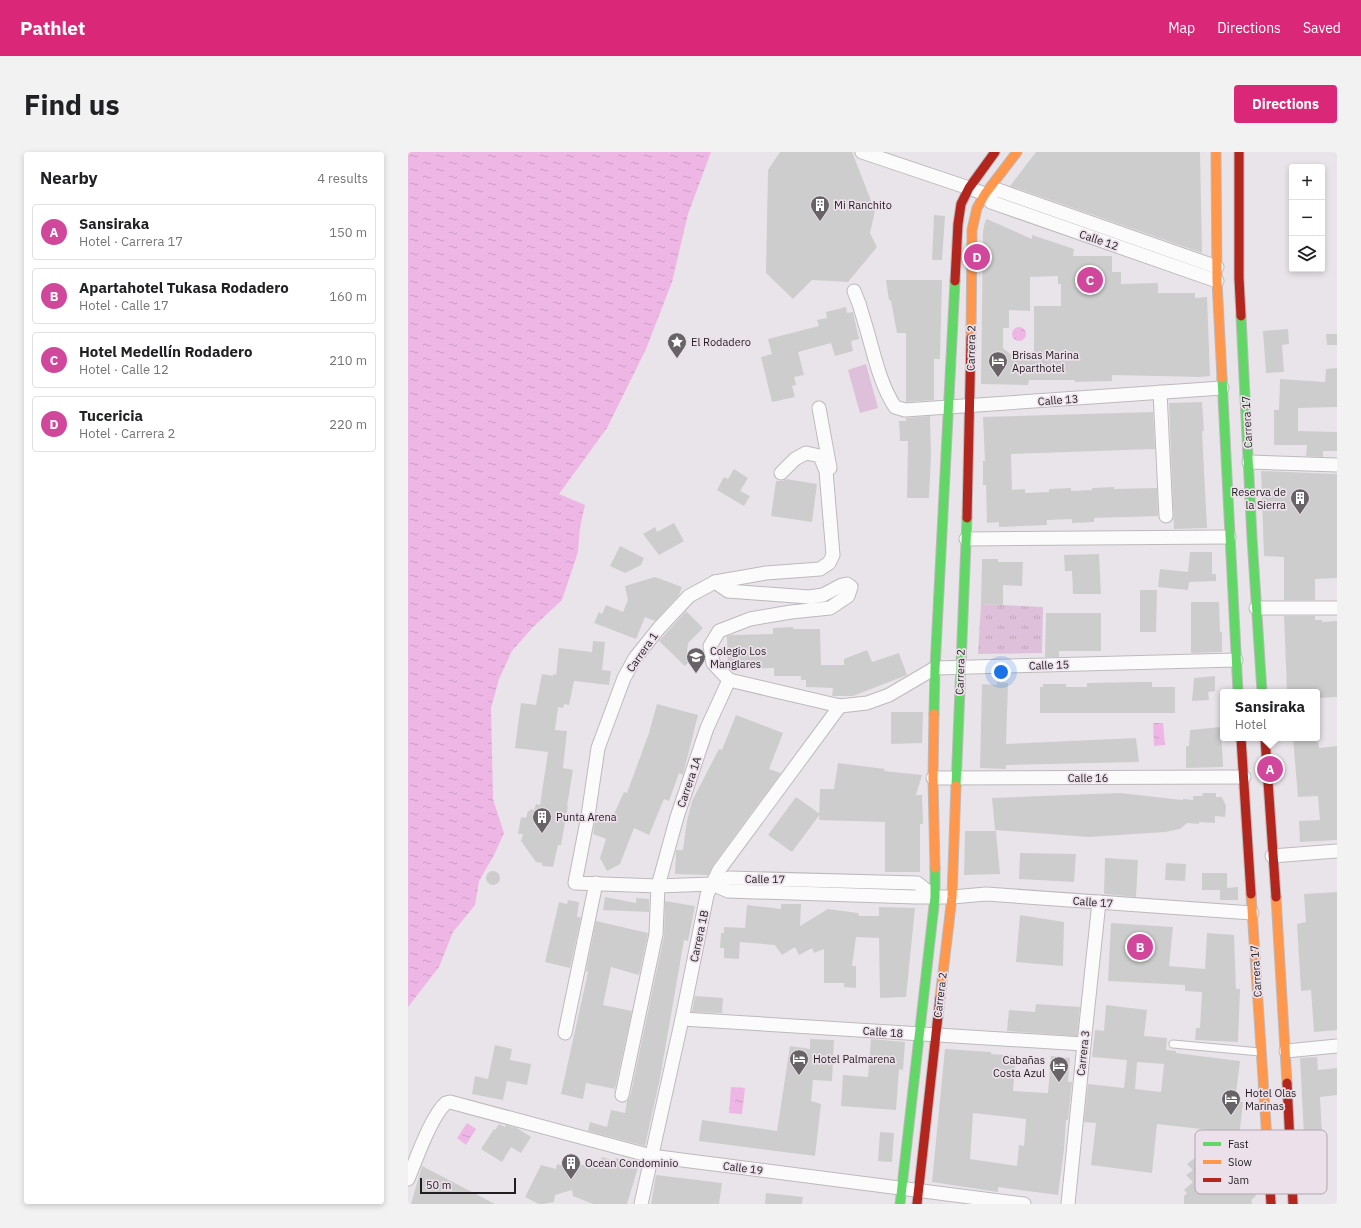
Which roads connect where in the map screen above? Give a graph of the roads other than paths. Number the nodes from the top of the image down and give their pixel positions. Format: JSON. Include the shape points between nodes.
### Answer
{"nodes":[{"id":1,"x":862,"y":152,"type":"edge"},
{"id":2,"x":995,"y":152,"type":"edge"},
{"id":3,"x":1017,"y":152,"type":"edge"},
{"id":4,"x":1216,"y":152,"type":"edge"},
{"id":5,"x":1239,"y":152,"type":"edge"},
{"id":6,"x":969,"y":188,"type":"junction"},
{"id":7,"x":985,"y":194,"type":"junction"},
{"id":8,"x":1217,"y":267,"type":"junction"},
{"id":9,"x":1217,"y":281,"type":"junction"},
{"id":10,"x":854,"y":291,"type":"dead end"},
{"id":11,"x":1222,"y":388,"type":"junction"},
{"id":12,"x":1160,"y":392,"type":"junction"},
{"id":13,"x":970,"y":406,"type":"junction"},
{"id":14,"x":949,"y":407,"type":"junction"},
{"id":15,"x":819,"y":408,"type":"dead end"},
{"id":16,"x":1249,"y":462,"type":"junction"},
{"id":17,"x":1337,"y":465,"type":"edge"},
{"id":18,"x":780,"y":473,"type":"dead end"},
{"id":19,"x":830,"y":513,"type":"junction"},
{"id":20,"x":1166,"y":516,"type":"dead end"},
{"id":21,"x":1229,"y":537,"type":"junction"},
{"id":22,"x":966,"y":539,"type":"junction"},
{"id":23,"x":715,"y":582,"type":"junction"},
{"id":24,"x":1256,"y":608,"type":"junction"},
{"id":25,"x":1337,"y":608,"type":"edge"},
{"id":26,"x":1236,"y":660,"type":"junction"},
{"id":27,"x":935,"y":668,"type":"junction"},
{"id":28,"x":960,"y":668,"type":"junction"},
{"id":29,"x":729,"y":680,"type":"junction"},
{"id":30,"x":1238,"y":689,"type":"edge"},
{"id":31,"x":1262,"y":689,"type":"edge"},
{"id":32,"x":840,"y":706,"type":"junction"},
{"id":33,"x":1241,"y":741,"type":"edge"},
{"id":34,"x":1265,"y":741,"type":"edge"},
{"id":35,"x":1244,"y":777,"type":"junction"},
{"id":36,"x":933,"y":778,"type":"junction"},
{"id":37,"x":956,"y":778,"type":"junction"},
{"id":38,"x":1337,"y":851,"type":"edge"},
{"id":39,"x":1272,"y":856,"type":"junction"},
{"id":40,"x":839,"y":881,"type":"junction"},
{"id":41,"x":575,"y":882,"type":"joint"},
{"id":42,"x":596,"y":882,"type":"junction"},
{"id":43,"x":712,"y":884,"type":"junction"},
{"id":44,"x":658,"y":886,"type":"junction"},
{"id":45,"x":839,"y":895,"type":"junction"},
{"id":46,"x":934,"y":897,"type":"junction"},
{"id":47,"x":952,"y":897,"type":"junction"},
{"id":48,"x":1099,"y":902,"type":"junction"},
{"id":49,"x":1252,"y":913,"type":"junction"},
{"id":50,"x":682,"y":1019,"type":"junction"},
{"id":51,"x":565,"y":1033,"type":"dead end"},
{"id":52,"x":920,"y":1034,"type":"junction"},
{"id":53,"x":935,"y":1035,"type":"junction"},
{"id":54,"x":1084,"y":1044,"type":"junction"},
{"id":55,"x":1173,"y":1044,"type":"dead end"},
{"id":56,"x":1337,"y":1046,"type":"edge"},
{"id":57,"x":1286,"y":1051,"type":"junction"},
{"id":58,"x":1261,"y":1053,"type":"junction"},
{"id":59,"x":622,"y":1094,"type":"dead end"},
{"id":60,"x":1266,"y":1130,"type":"edge"},
{"id":61,"x":1290,"y":1130,"type":"edge"},
{"id":62,"x":651,"y":1156,"type":"junction"},
{"id":63,"x":408,"y":1179,"type":"edge"},
{"id":64,"x":903,"y":1188,"type":"junction"},
{"id":65,"x":919,"y":1190,"type":"junction"},
{"id":66,"x":1270,"y":1194,"type":"edge"},
{"id":67,"x":1293,"y":1194,"type":"edge"},
{"id":68,"x":641,"y":1204,"type":"edge"},
{"id":69,"x":900,"y":1204,"type":"edge"},
{"id":70,"x":917,"y":1204,"type":"edge"},
{"id":71,"x":1024,"y":1204,"type":"edge"},
{"id":72,"x":1068,"y":1204,"type":"edge"},
{"id":73,"x":1271,"y":1204,"type":"edge"},
{"id":74,"x":1293,"y":1204,"type":"edge"}],
"edges":[{"from":1,"to":6,"type":"street","name":"Calle 12"},
{"from":2,"to":6,"type":"street","name":"Carrera 2"},
{"from":3,"to":7,"type":"street","name":"Carrera 2"},
{"from":4,"to":8,"type":"street"},
{"from":5,"to":16,"type":"street","name":"Carrera 17","via":[[1239,278]]},
{"from":6,"to":7,"type":"street","name":"Calle 12"},
{"from":6,"to":14,"type":"street","name":"Carrera 2","via":[[961,204],[958,224]]},
{"from":7,"to":8,"type":"street","name":"Calle 12","via":[[998,190]]},
{"from":7,"to":9,"type":"street","name":"Calle 12","via":[[992,202]]},
{"from":7,"to":13,"type":"street","name":"Carrera 2","via":[[976,208],[972,230]]},
{"from":8,"to":9,"type":"street"},
{"from":9,"to":11,"type":"street"},
{"from":10,"to":14,"type":"street","name":"Calle 13","via":[[879,372],[895,407],[905,410]]},
{"from":11,"to":12,"type":"street","name":"Calle 13"},
{"from":11,"to":21,"type":"street"},
{"from":12,"to":13,"type":"street","name":"Calle 13"},
{"from":12,"to":20,"type":"street"},
{"from":13,"to":14,"type":"street","name":"Calle 13"},
{"from":13,"to":22,"type":"street","name":"Carrera 2"},
{"from":14,"to":27,"type":"street","name":"Carrera 2"},
{"from":15,"to":19,"type":"street","via":[[830,470]]},
{"from":16,"to":17,"type":"street"},
{"from":16,"to":24,"type":"street","name":"Carrera 17"},
{"from":18,"to":19,"type":"street","via":[[806,453],[820,456],[826,471]]},
{"from":19,"to":23,"type":"street","name":"Carrera 1","via":[[834,555],[820,570],[766,573]]},
{"from":21,"to":22,"type":"street"},
{"from":21,"to":26,"type":"street"},
{"from":22,"to":28,"type":"street","name":"Carrera 2"},
{"from":23,"to":29,"type":"street","via":[[728,591],[809,597],[822,596],[842,585],[847,584],[851,587],[848,596],[830,608],[750,619],[719,631],[710,646],[714,663]]},
{"from":23,"to":41,"type":"street","name":"Carrera 1","via":[[689,596],[635,658],[624,678],[598,748]]},
{"from":24,"to":25,"type":"street"},
{"from":24,"to":31,"type":"street","name":"Carrera 17"},
{"from":26,"to":28,"type":"street","name":"Calle 15"},
{"from":26,"to":30,"type":"street"},
{"from":27,"to":28,"type":"street","name":"Calle 15"},
{"from":27,"to":32,"type":"street","via":[[889,695],[867,703]]},
{"from":27,"to":36,"type":"street","name":"Carrera 2"},
{"from":28,"to":37,"type":"street","name":"Carrera 2"},
{"from":29,"to":32,"type":"street"},
{"from":29,"to":44,"type":"street","name":"Carrera 1A","via":[[707,728],[677,817]]},
{"from":32,"to":43,"type":"street","name":"Carrera 1B","via":[[719,870]]},
{"from":33,"to":35,"type":"street","name":"Carrera 17"},
{"from":34,"to":39,"type":"street"},
{"from":35,"to":37,"type":"street","name":"Calle 16"},
{"from":35,"to":49,"type":"street","name":"Carrera 17"},
{"from":36,"to":37,"type":"street","name":"Calle 16"},
{"from":36,"to":46,"type":"street","name":"Carrera 2"},
{"from":37,"to":47,"type":"street","name":"Carrera 2"},
{"from":38,"to":39,"type":"street"},
{"from":39,"to":57,"type":"street"},
{"from":40,"to":43,"type":"street","name":"Calle 17","via":[[729,878]]},
{"from":40,"to":45,"type":"street"},
{"from":40,"to":46,"type":"street","name":"Calle 17","via":[[917,882]]},
{"from":41,"to":42,"type":"street","name":"Calle 17"},
{"from":42,"to":44,"type":"street","name":"Calle 17"},
{"from":42,"to":51,"type":"street"},
{"from":43,"to":44,"type":"street","name":"Calle 17"},
{"from":43,"to":45,"type":"street","name":"Calle 17","via":[[728,891]]},
{"from":43,"to":50,"type":"street","name":"Carrera 1B","via":[[707,895]]},
{"from":44,"to":59,"type":"street","name":"Carrera 1A","via":[[656,934]]},
{"from":45,"to":46,"type":"street","name":"Calle 17"},
{"from":46,"to":47,"type":"street","name":"Calle 17"},
{"from":46,"to":52,"type":"street","name":"Carrera 2"},
{"from":47,"to":48,"type":"street","name":"Calle 17","via":[[986,894]]},
{"from":47,"to":53,"type":"street","name":"Carrera 2"},
{"from":48,"to":49,"type":"street","name":"Calle 17"},
{"from":48,"to":54,"type":"street","name":"Carrera 3"},
{"from":49,"to":58,"type":"street","name":"Carrera 17"},
{"from":50,"to":52,"type":"street","name":"Calle 18"},
{"from":50,"to":62,"type":"street","name":"Carrera 1B"},
{"from":52,"to":53,"type":"street","name":"Calle 18"},
{"from":52,"to":64,"type":"street","name":"Carrera 2"},
{"from":53,"to":54,"type":"street","name":"Calle 18"},
{"from":53,"to":65,"type":"street","name":"Carrera 2"},
{"from":54,"to":72,"type":"street","name":"Carrera 3"},
{"from":55,"to":58,"type":"lane"},
{"from":56,"to":57,"type":"street"},
{"from":57,"to":61,"type":"street"},
{"from":58,"to":60,"type":"street","name":"Carrera 17"},
{"from":62,"to":63,"type":"street","name":"Calle 19","via":[[450,1102],[437,1113]]},
{"from":62,"to":64,"type":"street","name":"Calle 19"},
{"from":62,"to":68,"type":"street","name":"Carrera 1B"},
{"from":64,"to":65,"type":"street","name":"Calle 19"},
{"from":64,"to":69,"type":"street","name":"Carrera 2"},
{"from":65,"to":70,"type":"street","name":"Carrera 2"},
{"from":65,"to":71,"type":"street","name":"Calle 19"},
{"from":66,"to":73,"type":"street","name":"Carrera 17"},
{"from":67,"to":74,"type":"street"}]}
